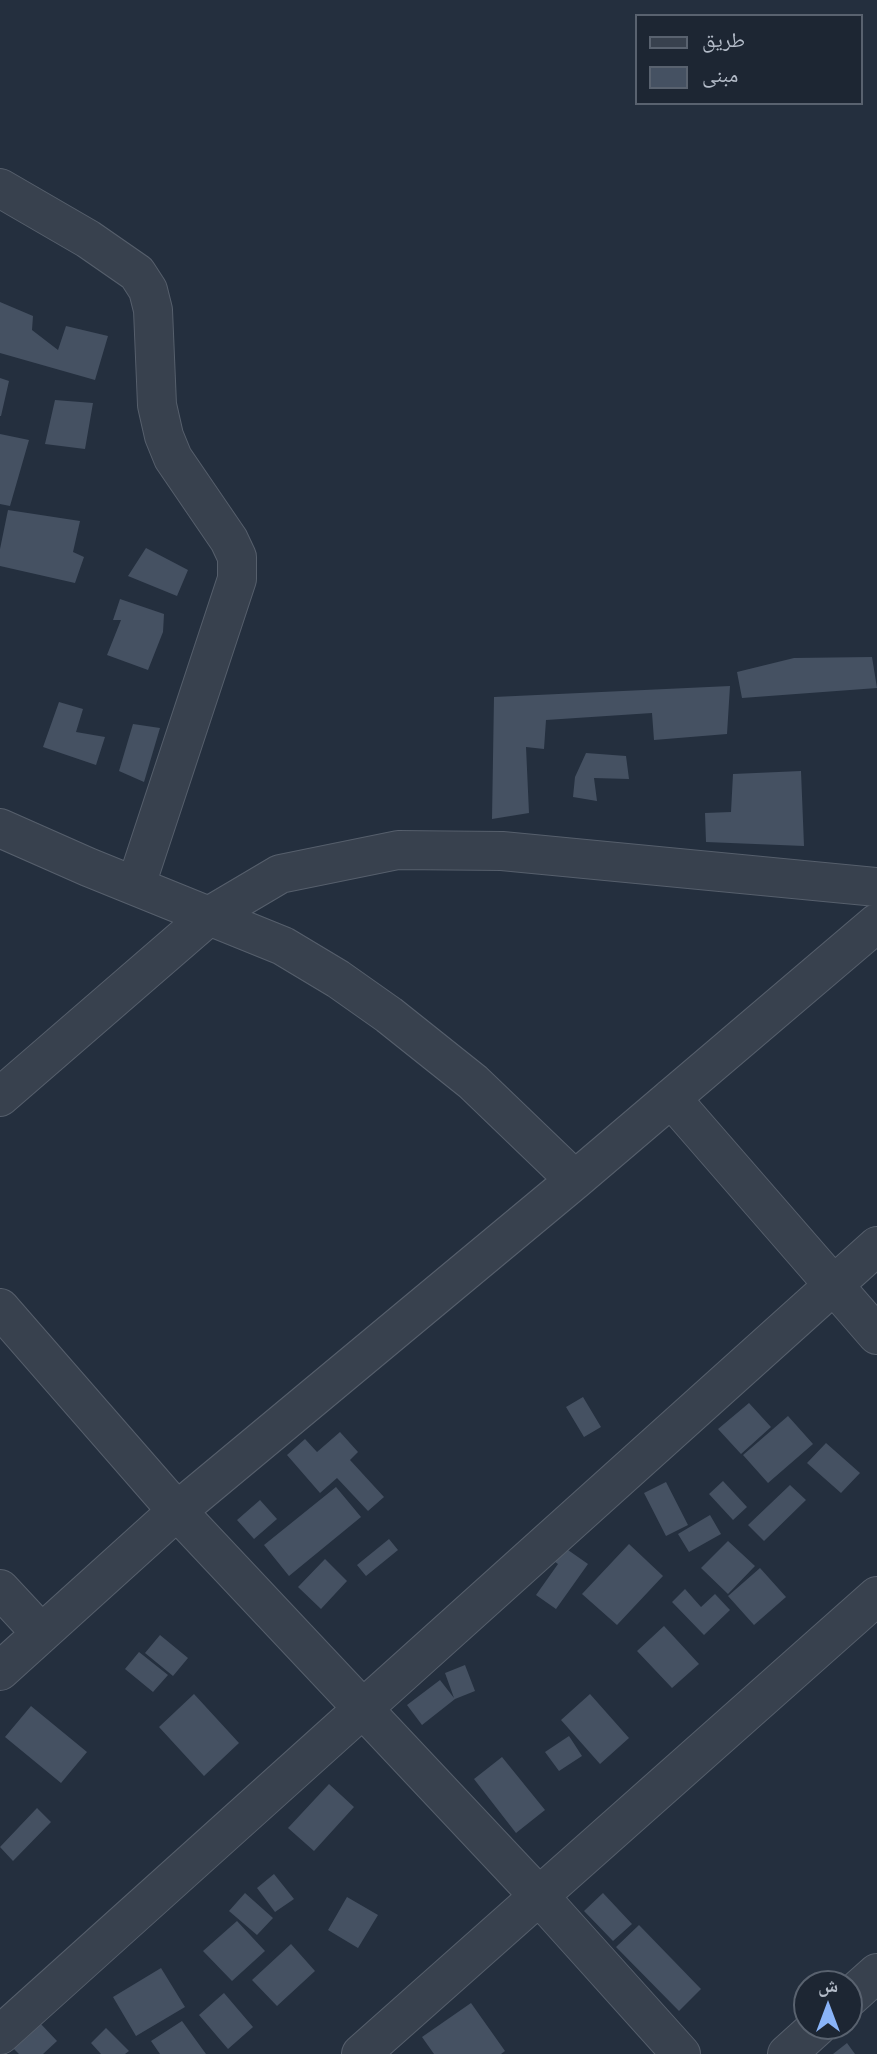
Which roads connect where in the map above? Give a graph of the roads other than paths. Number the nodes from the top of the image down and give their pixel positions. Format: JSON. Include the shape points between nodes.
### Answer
{"nodes":[{"id":1,"x":0,"y":188,"type":"edge"},
{"id":2,"x":0,"y":828,"type":"edge"},
{"id":3,"x":136,"y":885,"type":"junction"},
{"id":4,"x":877,"y":887,"type":"edge"},
{"id":5,"x":208,"y":916,"type":"junction"},
{"id":6,"x":877,"y":923,"type":"edge"},
{"id":7,"x":0,"y":1097,"type":"edge"},
{"id":8,"x":671,"y":1098,"type":"junction"},
{"id":9,"x":575,"y":1180,"type":"junction"},
{"id":10,"x":877,"y":1246,"type":"edge"},
{"id":11,"x":834,"y":1284,"type":"junction"},
{"id":12,"x":0,"y":1308,"type":"edge"},
{"id":13,"x":877,"y":1335,"type":"edge"},
{"id":14,"x":177,"y":1511,"type":"junction"},
{"id":15,"x":0,"y":1589,"type":"edge"},
{"id":16,"x":877,"y":1597,"type":"edge"},
{"id":17,"x":41,"y":1633,"type":"junction"},
{"id":18,"x":0,"y":1671,"type":"edge"},
{"id":19,"x":363,"y":1706,"type":"junction"},
{"id":20,"x":538,"y":1896,"type":"junction"},
{"id":21,"x":877,"y":1973,"type":"edge"},
{"id":22,"x":863,"y":1986,"type":"edge"},
{"id":23,"x":0,"y":2035,"type":"edge"},
{"id":24,"x":802,"y":2040,"type":"edge"},
{"id":25,"x":361,"y":2054,"type":"edge"},
{"id":26,"x":681,"y":2054,"type":"edge"},
{"id":27,"x":787,"y":2054,"type":"edge"}],
"edges":[{"from":1,"to":3,"type":"street","via":[[88,239],[137,273],[148,290],[157,405],[164,436],[173,458],[237,557],[237,579]]},
{"from":2,"to":3,"type":"street"},
{"from":3,"to":5,"type":"street"},
{"from":4,"to":5,"type":"street","via":[[502,851],[398,850],[280,874]]},
{"from":5,"to":7,"type":"street"},
{"from":5,"to":9,"type":"street","via":[[283,946],[389,1015],[473,1082]]},
{"from":6,"to":8,"type":"street"},
{"from":8,"to":9,"type":"street"},
{"from":8,"to":11,"type":"street"},
{"from":9,"to":14,"type":"street"},
{"from":10,"to":11,"type":"street"},
{"from":11,"to":13,"type":"street"},
{"from":11,"to":19,"type":"street"},
{"from":12,"to":14,"type":"street"},
{"from":14,"to":17,"type":"street"},
{"from":14,"to":19,"type":"street"},
{"from":15,"to":17,"type":"street"},
{"from":16,"to":20,"type":"street"},
{"from":17,"to":18,"type":"street"},
{"from":19,"to":20,"type":"street"},
{"from":19,"to":23,"type":"street"},
{"from":20,"to":25,"type":"street"},
{"from":20,"to":26,"type":"street"},
{"from":21,"to":22,"type":"street"},
{"from":24,"to":27,"type":"street"}]}
